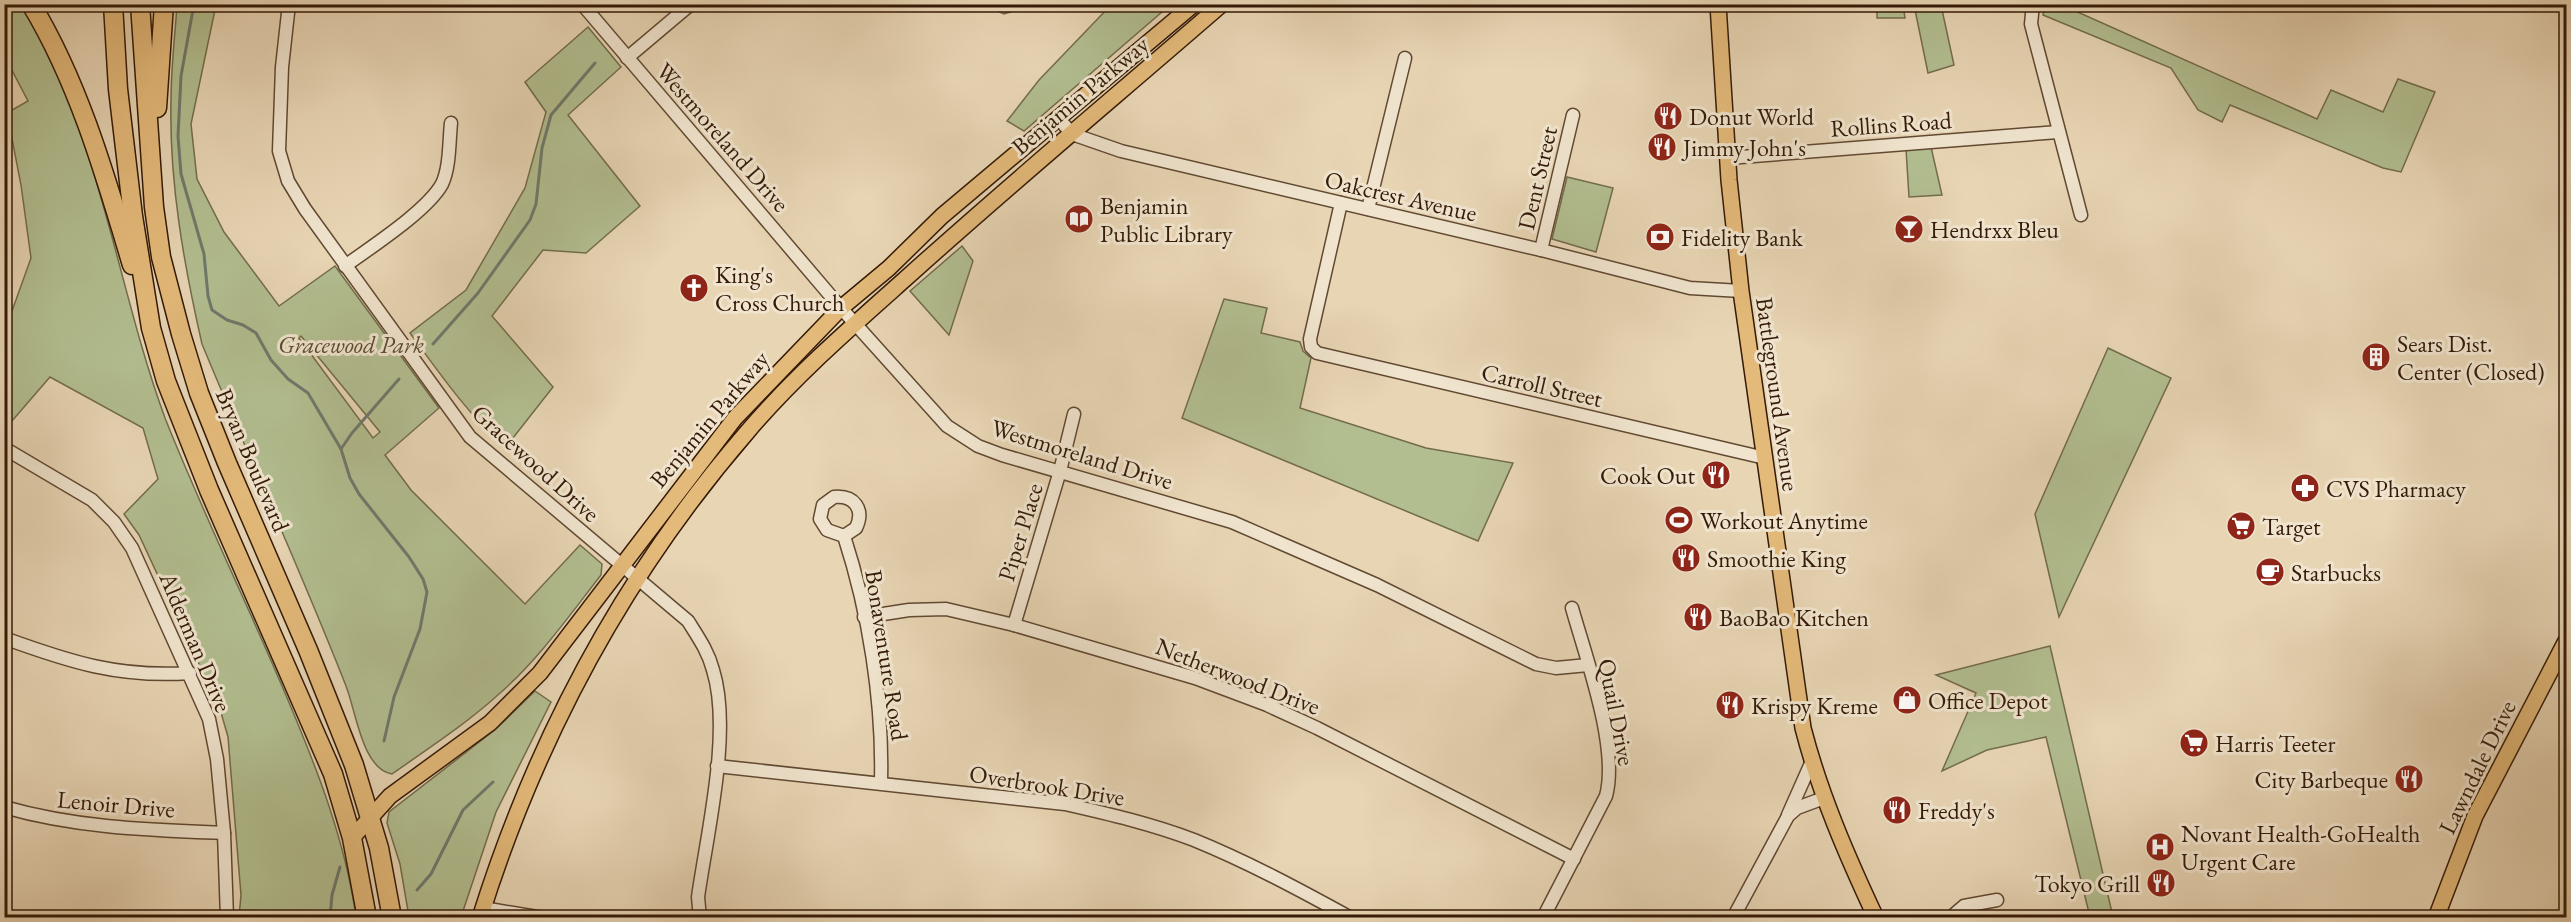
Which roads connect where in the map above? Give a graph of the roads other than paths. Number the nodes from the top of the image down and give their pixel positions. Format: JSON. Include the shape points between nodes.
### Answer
{"nodes":[{"id":1,"x":31,"y":4,"type":"edge"},
{"id":2,"x":113,"y":4,"type":"edge"},
{"id":3,"x":140,"y":4,"type":"edge"},
{"id":4,"x":164,"y":4,"type":"edge"},
{"id":5,"x":289,"y":4,"type":"edge"},
{"id":6,"x":582,"y":4,"type":"edge"},
{"id":7,"x":691,"y":4,"type":"edge"},
{"id":8,"x":1194,"y":4,"type":"edge"},
{"id":9,"x":1222,"y":4,"type":"edge"},
{"id":10,"x":1718,"y":4,"type":"edge"},
{"id":11,"x":2033,"y":4,"type":"edge"},
{"id":12,"x":2382,"y":4,"type":"edge"},
{"id":13,"x":2404,"y":4,"type":"edge"},
{"id":14,"x":627,"y":58,"type":"junction"},
{"id":15,"x":1405,"y":58,"type":"dead end"},
{"id":16,"x":1573,"y":115,"type":"dead end"},
{"id":17,"x":1060,"y":120,"type":"junction"},
{"id":18,"x":451,"y":123,"type":"dead end"},
{"id":19,"x":2058,"y":132,"type":"junction"},
{"id":20,"x":1072,"y":134,"type":"junction"},
{"id":21,"x":1728,"y":158,"type":"junction"},
{"id":22,"x":1341,"y":202,"type":"junction"},
{"id":23,"x":1368,"y":209,"type":"junction"},
{"id":24,"x":2081,"y":215,"type":"dead end"},
{"id":25,"x":1542,"y":250,"type":"junction"},
{"id":26,"x":345,"y":266,"type":"junction"},
{"id":27,"x":165,"y":274,"type":"junction"},
{"id":28,"x":1741,"y":291,"type":"junction"},
{"id":29,"x":841,"y":308,"type":"junction"},
{"id":30,"x":854,"y":323,"type":"junction"},
{"id":31,"x":151,"y":328,"type":"junction"},
{"id":32,"x":1074,"y":414,"type":"dead end"},
{"id":33,"x":4,"y":448,"type":"edge"},
{"id":34,"x":1764,"y":458,"type":"junction"},
{"id":35,"x":1060,"y":471,"type":"junction"},
{"id":36,"x":844,"y":536,"type":"dead end"},
{"id":37,"x":623,"y":568,"type":"junction"},
{"id":38,"x":636,"y":578,"type":"junction"},
{"id":39,"x":1572,"y":608,"type":"dead end"},
{"id":40,"x":864,"y":618,"type":"junction"},
{"id":41,"x":1014,"y":626,"type":"junction"},
{"id":42,"x":4,"y":638,"type":"edge"},
{"id":43,"x":2566,"y":641,"type":"edge"},
{"id":44,"x":1588,"y":665,"type":"junction"},
{"id":45,"x":190,"y":673,"type":"junction"},
{"id":46,"x":1812,"y":761,"type":"junction"},
{"id":47,"x":717,"y":766,"type":"junction"},
{"id":48,"x":881,"y":782,"type":"junction"},
{"id":49,"x":1824,"y":798,"type":"junction"},
{"id":50,"x":4,"y":807,"type":"edge"},
{"id":51,"x":1788,"y":816,"type":"junction"},
{"id":52,"x":369,"y":818,"type":"junction"},
{"id":53,"x":224,"y":834,"type":"junction"},
{"id":54,"x":352,"y":838,"type":"junction"},
{"id":55,"x":1574,"y":859,"type":"junction"},
{"id":56,"x":1997,"y":900,"type":"dead end"},
{"id":57,"x":481,"y":913,"type":"edge"},
{"id":58,"x":538,"y":917,"type":"edge"},
{"id":59,"x":227,"y":918,"type":"edge"},
{"id":60,"x":367,"y":918,"type":"edge"},
{"id":61,"x":392,"y":918,"type":"edge"},
{"id":62,"x":700,"y":918,"type":"edge"},
{"id":63,"x":1351,"y":918,"type":"edge"},
{"id":64,"x":1543,"y":918,"type":"edge"},
{"id":65,"x":1733,"y":918,"type":"edge"},
{"id":66,"x":1876,"y":918,"type":"edge"},
{"id":67,"x":1950,"y":918,"type":"edge"},
{"id":68,"x":2436,"y":918,"type":"edge"}],
"edges":[{"from":1,"to":31,"type":"highway","via":[[62,64],[87,129]]},
{"from":2,"to":31,"type":"highway","name":"Bryan Boulevard","via":[[117,89]]},
{"from":3,"to":27,"type":"highway","name":"Bryan Boulevard","via":[[153,198]]},
{"from":4,"to":27,"type":"highway","via":[[157,123],[169,255]]},
{"from":5,"to":26,"type":"street","name":"Gracewood Drive","via":[[279,151],[288,181]]},
{"from":6,"to":14,"type":"street","name":"Westmoreland Drive"},
{"from":7,"to":14,"type":"street"},
{"from":8,"to":17,"type":"main road","name":"Benjamin Parkway"},
{"from":9,"to":20,"type":"main road","name":"Benjamin Parkway"},
{"from":10,"to":21,"type":"main road","name":"Battleground Avenue"},
{"from":11,"to":19,"type":"street","via":[[2031,24]]},
{"from":12,"to":13,"type":"street"},
{"from":14,"to":29,"type":"street","name":"Westmoreland Drive"},
{"from":15,"to":23,"type":"street"},
{"from":16,"to":25,"type":"street","name":"Dent Street"},
{"from":17,"to":20,"type":"street"},
{"from":17,"to":29,"type":"main road","name":"Benjamin Parkway","via":[[942,216]]},
{"from":18,"to":26,"type":"street","via":[[441,184],[401,225]]},
{"from":19,"to":21,"type":"street","name":"Rollins Road"},
{"from":19,"to":24,"type":"street"},
{"from":20,"to":22,"type":"street","name":"Oakcrest Avenue","via":[[1121,151]]},
{"from":20,"to":30,"type":"main road","name":"Benjamin Parkway"},
{"from":21,"to":28,"type":"main road","name":"Battleground Avenue"},
{"from":22,"to":23,"type":"street","name":"Oakcrest Avenue"},
{"from":22,"to":34,"type":"street","name":"Carroll Street","via":[[1311,348],[1327,356]]},
{"from":23,"to":25,"type":"street","name":"Oakcrest Avenue"},
{"from":25,"to":28,"type":"street","name":"Oakcrest Avenue","via":[[1690,288]]},
{"from":26,"to":37,"type":"street","name":"Gracewood Drive","via":[[470,437]]},
{"from":27,"to":52,"type":"highway","name":"Bryan Boulevard","via":[[199,393],[321,681],[354,765]]},
{"from":28,"to":34,"type":"main road","name":"Battleground Avenue"},
{"from":29,"to":30,"type":"street","name":"Westmoreland Drive"},
{"from":29,"to":37,"type":"main road","name":"Benjamin Parkway","via":[[735,418],[670,499]]},
{"from":30,"to":35,"type":"street","name":"Westmoreland Drive","via":[[947,426],[1002,455]]},
{"from":30,"to":38,"type":"main road","name":"Benjamin Parkway","via":[[749,430]]},
{"from":31,"to":54,"type":"highway","name":"Bryan Boulevard","via":[[166,381],[209,490],[333,774]]},
{"from":32,"to":35,"type":"street","name":"Piper Place"},
{"from":33,"to":45,"type":"street","name":"Alderman Drive","via":[[92,500],[114,522],[132,548]]},
{"from":34,"to":46,"type":"main road","name":"Battleground Avenue","via":[[1788,638]]},
{"from":35,"to":41,"type":"street","name":"Piper Place"},
{"from":35,"to":44,"type":"street","name":"Westmoreland Drive","via":[[1232,522],[1377,585],[1522,659],[1556,668]]},
{"from":36,"to":40,"type":"street","name":"Bonaventure Road"},
{"from":37,"to":38,"type":"street","name":"Gracewood Drive"},
{"from":37,"to":52,"type":"main road","name":"Benjamin Parkway","via":[[540,673],[495,717],[390,796]]},
{"from":38,"to":47,"type":"street","name":"Gracewood Drive","via":[[688,621],[706,649],[719,705]]},
{"from":38,"to":57,"type":"main road","name":"Benjamin Parkway","via":[[549,739],[516,811]]},
{"from":39,"to":44,"type":"street","name":"Quail Drive"},
{"from":40,"to":41,"type":"street","name":"Netherwood Drive","via":[[909,610],[946,609]]},
{"from":40,"to":48,"type":"street","name":"Bonaventure Road","via":[[878,704]]},
{"from":41,"to":55,"type":"street","name":"Netherwood Drive","via":[[1196,678],[1267,705]]},
{"from":42,"to":45,"type":"street","via":[[57,658],[105,669],[149,676]]},
{"from":43,"to":68,"type":"main road","name":"Lawndale Drive","via":[[2475,816]]},
{"from":44,"to":55,"type":"street","name":"Quail Drive","via":[[1607,744],[1609,783]]},
{"from":45,"to":53,"type":"street","name":"Alderman Drive","via":[[209,719]]},
{"from":46,"to":49,"type":"main road","name":"Battleground Avenue"},
{"from":46,"to":51,"type":"street"},
{"from":47,"to":48,"type":"street","name":"Overbrook Drive"},
{"from":47,"to":62,"type":"street","name":"Gracewood Drive","via":[[698,897]]},
{"from":48,"to":63,"type":"street","name":"Overbrook Drive","via":[[1065,804],[1148,824],[1233,856]]},
{"from":49,"to":51,"type":"street","via":[[1797,808]]},
{"from":49,"to":66,"type":"main road","name":"Battleground Avenue"},
{"from":50,"to":53,"type":"street","name":"Lenoir Drive","via":[[103,828]]},
{"from":51,"to":65,"type":"street"},
{"from":52,"to":54,"type":"main road","name":"Benjamin Parkway"},
{"from":52,"to":61,"type":"highway","name":"Bryan Boulevard","via":[[379,848]]},
{"from":53,"to":59,"type":"street","name":"Alderman Drive"},
{"from":54,"to":60,"type":"highway"},
{"from":55,"to":64,"type":"street","name":"Quail Drive"},
{"from":56,"to":67,"type":"street","via":[[1964,906]]},
{"from":57,"to":58,"type":"street"}]}
